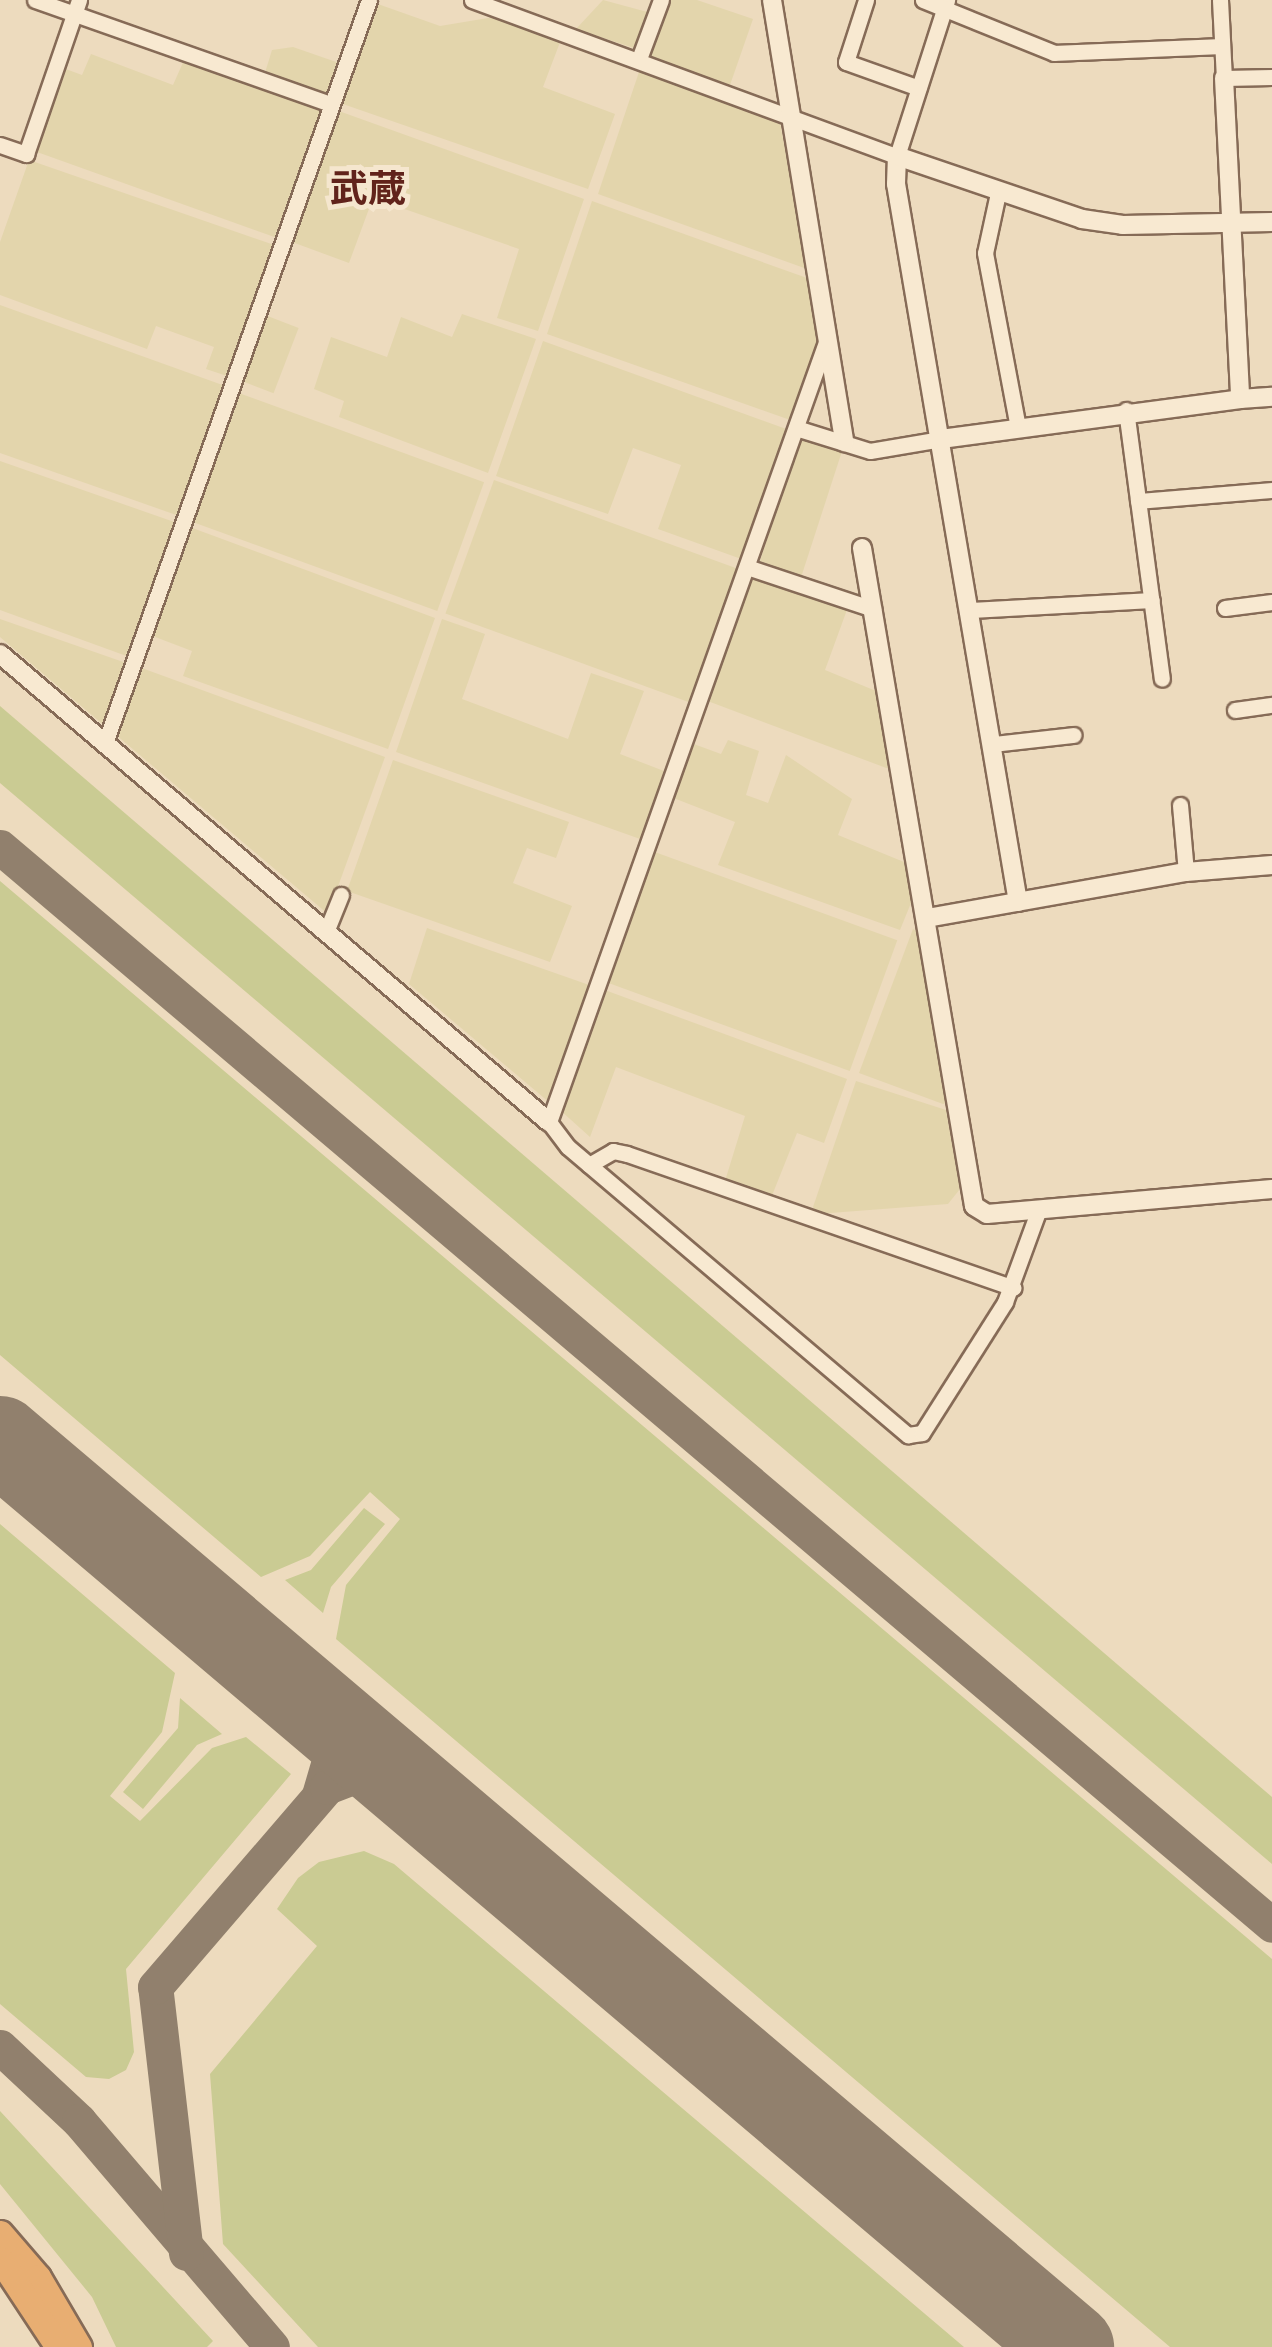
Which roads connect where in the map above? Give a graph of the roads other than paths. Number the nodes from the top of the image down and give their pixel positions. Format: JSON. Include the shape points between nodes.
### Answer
{"nodes":[{"id":1,"x":34,"y":0,"type":"edge"},
{"id":2,"x":369,"y":0,"type":"edge"},
{"id":3,"x":472,"y":0,"type":"edge"},
{"id":4,"x":661,"y":0,"type":"edge"},
{"id":5,"x":772,"y":0,"type":"edge"},
{"id":6,"x":866,"y":0,"type":"edge"},
{"id":7,"x":922,"y":0,"type":"edge"},
{"id":8,"x":1220,"y":0,"type":"edge"},
{"id":9,"x":946,"y":4,"type":"edge"},
{"id":10,"x":76,"y":7,"type":"edge"},
{"id":11,"x":1221,"y":46,"type":"junction"},
{"id":12,"x":639,"y":59,"type":"junction"},
{"id":13,"x":1272,"y":77,"type":"edge"},
{"id":14,"x":1224,"y":78,"type":"junction"},
{"id":15,"x":919,"y":88,"type":"junction"},
{"id":16,"x":331,"y":104,"type":"junction"},
{"id":17,"x":792,"y":118,"type":"junction"},
{"id":18,"x":0,"y":145,"type":"edge"},
{"id":19,"x":897,"y":156,"type":"junction"},
{"id":20,"x":998,"y":193,"type":"junction"},
{"id":21,"x":1272,"y":222,"type":"edge"},
{"id":22,"x":1228,"y":224,"type":"junction"},
{"id":23,"x":828,"y":337,"type":"junction"},
{"id":24,"x":1272,"y":396,"type":"edge"},
{"id":25,"x":1240,"y":399,"type":"junction"},
{"id":26,"x":1126,"y":410,"type":"junction"},
{"id":27,"x":796,"y":428,"type":"junction"},
{"id":28,"x":1018,"y":428,"type":"junction"},
{"id":29,"x":941,"y":440,"type":"junction"},
{"id":30,"x":844,"y":442,"type":"junction"},
{"id":31,"x":1272,"y":490,"type":"edge"},
{"id":32,"x":1138,"y":501,"type":"junction"},
{"id":33,"x":862,"y":548,"type":"dead end"},
{"id":34,"x":747,"y":568,"type":"junction"},
{"id":35,"x":1152,"y":600,"type":"junction"},
{"id":36,"x":1272,"y":602,"type":"edge"},
{"id":37,"x":1225,"y":608,"type":"dead end"},
{"id":38,"x":873,"y":609,"type":"junction"},
{"id":39,"x":971,"y":610,"type":"junction"},
{"id":40,"x":0,"y":654,"type":"edge"},
{"id":41,"x":1162,"y":678,"type":"dead end"},
{"id":42,"x":1272,"y":706,"type":"edge"},
{"id":43,"x":1236,"y":710,"type":"dead end"},
{"id":44,"x":1073,"y":735,"type":"dead end"},
{"id":45,"x":105,"y":742,"type":"junction"},
{"id":46,"x":993,"y":744,"type":"junction"},
{"id":47,"x":1180,"y":805,"type":"dead end"},
{"id":48,"x":1272,"y":865,"type":"edge"},
{"id":49,"x":1186,"y":872,"type":"junction"},
{"id":50,"x":341,"y":895,"type":"dead end"},
{"id":51,"x":1018,"y":902,"type":"junction"},
{"id":52,"x":926,"y":918,"type":"junction"},
{"id":53,"x":326,"y":932,"type":"junction"},
{"id":54,"x":549,"y":1122,"type":"junction"},
{"id":55,"x":593,"y":1163,"type":"junction"},
{"id":56,"x":1272,"y":1189,"type":"edge"},
{"id":57,"x":1039,"y":1209,"type":"junction"},
{"id":58,"x":1012,"y":1288,"type":"junction"},
{"id":59,"x":0,"y":2233,"type":"edge"},
{"id":60,"x":0,"y":2259,"type":"edge"},
{"id":61,"x":58,"y":2347,"type":"edge"},
{"id":62,"x":80,"y":2347,"type":"edge"}],
"edges":[{"from":1,"to":10,"type":"street"},
{"from":2,"to":16,"type":"street"},
{"from":3,"to":12,"type":"street"},
{"from":4,"to":12,"type":"street"},
{"from":5,"to":17,"type":"street"},
{"from":6,"to":15,"type":"street","via":[[846,62]]},
{"from":7,"to":9,"type":"street"},
{"from":8,"to":11,"type":"street"},
{"from":9,"to":11,"type":"street","via":[[1054,52]]},
{"from":9,"to":15,"type":"street"},
{"from":10,"to":16,"type":"street"},
{"from":10,"to":18,"type":"street","via":[[26,154]]},
{"from":11,"to":14,"type":"street"},
{"from":12,"to":17,"type":"street"},
{"from":13,"to":14,"type":"street"},
{"from":14,"to":22,"type":"street"},
{"from":15,"to":19,"type":"street"},
{"from":16,"to":45,"type":"street"},
{"from":17,"to":19,"type":"street"},
{"from":17,"to":23,"type":"street"},
{"from":19,"to":20,"type":"street"},
{"from":19,"to":29,"type":"street","via":[[896,184]]},
{"from":20,"to":22,"type":"street","via":[[1124,225]]},
{"from":20,"to":28,"type":"street","via":[[985,253]]},
{"from":21,"to":22,"type":"street"},
{"from":22,"to":25,"type":"street"},
{"from":23,"to":27,"type":"street"},
{"from":23,"to":30,"type":"street"},
{"from":24,"to":25,"type":"street"},
{"from":25,"to":26,"type":"street"},
{"from":26,"to":28,"type":"street"},
{"from":26,"to":32,"type":"street"},
{"from":27,"to":30,"type":"street"},
{"from":27,"to":34,"type":"street"},
{"from":28,"to":29,"type":"street"},
{"from":29,"to":30,"type":"street","via":[[870,450]]},
{"from":29,"to":39,"type":"street"},
{"from":31,"to":32,"type":"street"},
{"from":32,"to":35,"type":"street"},
{"from":33,"to":38,"type":"street"},
{"from":34,"to":38,"type":"street"},
{"from":34,"to":54,"type":"street"},
{"from":35,"to":39,"type":"street"},
{"from":35,"to":41,"type":"street"},
{"from":36,"to":37,"type":"street"},
{"from":38,"to":52,"type":"street"},
{"from":39,"to":46,"type":"street"},
{"from":40,"to":45,"type":"street"},
{"from":42,"to":43,"type":"street"},
{"from":44,"to":46,"type":"street"},
{"from":45,"to":53,"type":"street"},
{"from":46,"to":51,"type":"street"},
{"from":47,"to":49,"type":"street"},
{"from":48,"to":49,"type":"street"},
{"from":49,"to":51,"type":"street"},
{"from":50,"to":53,"type":"street"},
{"from":51,"to":52,"type":"street"},
{"from":52,"to":57,"type":"street","via":[[974,1206],[986,1214]]},
{"from":53,"to":54,"type":"street"},
{"from":54,"to":55,"type":"street"},
{"from":55,"to":58,"type":"street","via":[[613,1152],[627,1154]]},
{"from":55,"to":58,"type":"street","via":[[908,1435],[922,1433]]},
{"from":56,"to":57,"type":"street"},
{"from":57,"to":58,"type":"street"},
{"from":59,"to":62,"type":"highway","via":[[38,2277]]},
{"from":60,"to":61,"type":"highway"}]}
